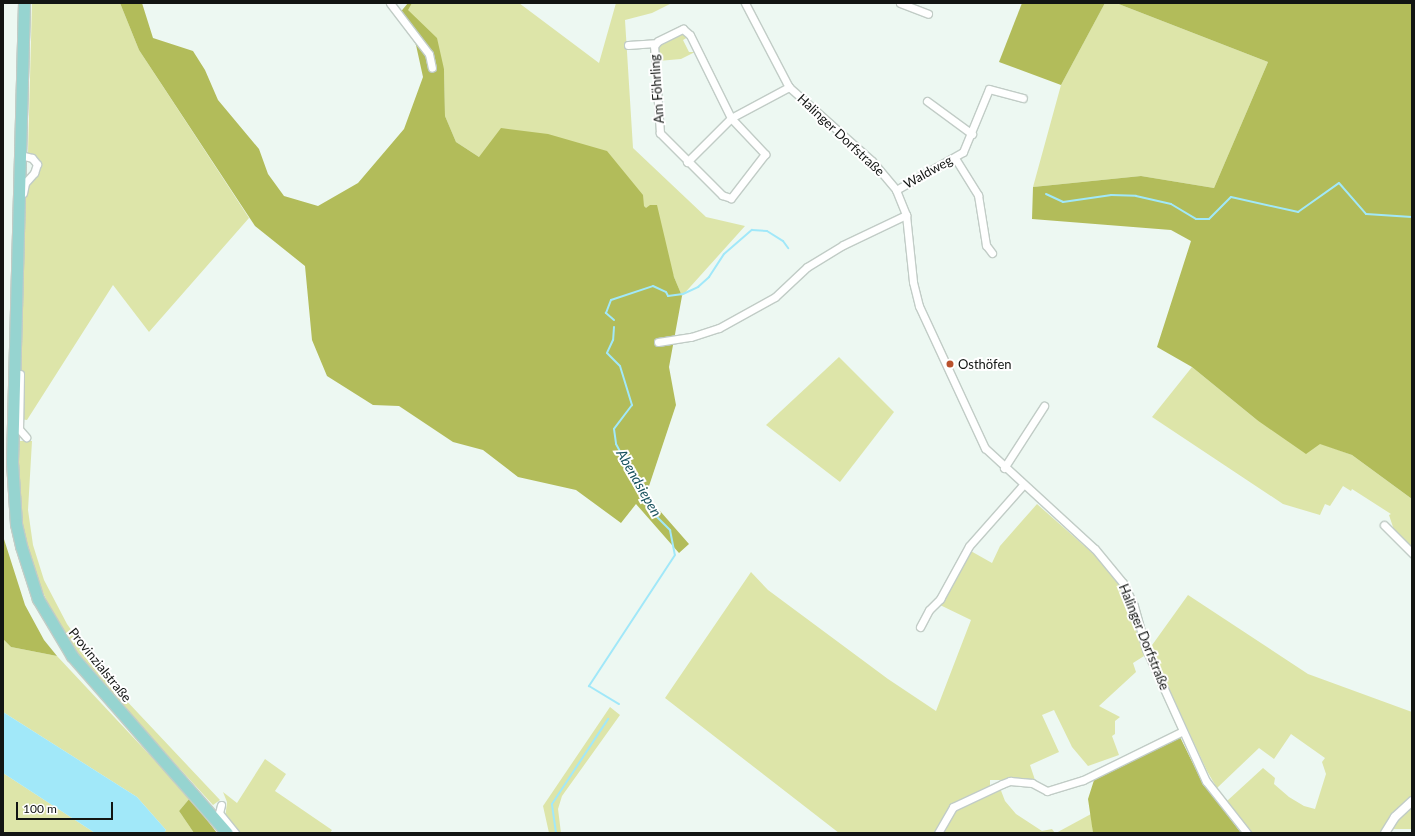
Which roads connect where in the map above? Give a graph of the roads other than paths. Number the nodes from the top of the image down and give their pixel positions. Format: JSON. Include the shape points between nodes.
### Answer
{"nodes":[{"id":1,"x":24,"y":3,"type":"edge"},
{"id":2,"x":390,"y":3,"type":"edge"},
{"id":3,"x":745,"y":3,"type":"edge"},
{"id":4,"x":900,"y":3,"type":"edge"},
{"id":5,"x":928,"y":14,"type":"dead end"},
{"id":6,"x":655,"y":43,"type":"junction"},
{"id":7,"x":628,"y":45,"type":"dead end"},
{"id":8,"x":432,"y":68,"type":"dead end"},
{"id":9,"x":789,"y":88,"type":"junction"},
{"id":10,"x":1023,"y":98,"type":"dead end"},
{"id":11,"x":927,"y":101,"type":"dead end"},
{"id":12,"x":731,"y":118,"type":"junction"},
{"id":13,"x":972,"y":134,"type":"junction"},
{"id":14,"x":23,"y":155,"type":"junction"},
{"id":15,"x":955,"y":158,"type":"junction"},
{"id":16,"x":688,"y":162,"type":"junction"},
{"id":17,"x":896,"y":190,"type":"junction"},
{"id":18,"x":906,"y":215,"type":"junction"},
{"id":19,"x":992,"y":253,"type":"dead end"},
{"id":20,"x":658,"y":342,"type":"dead end"},
{"id":21,"x":1044,"y":406,"type":"dead end"},
{"id":22,"x":26,"y":437,"type":"dead end"},
{"id":23,"x":1004,"y":468,"type":"junction"},
{"id":24,"x":1023,"y":485,"type":"junction"},
{"id":25,"x":1384,"y":526,"type":"dead end"},
{"id":26,"x":1412,"y":553,"type":"edge"},
{"id":27,"x":920,"y":627,"type":"dead end"},
{"id":28,"x":1183,"y":731,"type":"junction"},
{"id":29,"x":1412,"y":801,"type":"edge"},
{"id":30,"x":222,"y":805,"type":"dead end"},
{"id":31,"x":227,"y":833,"type":"edge"},
{"id":32,"x":235,"y":833,"type":"edge"},
{"id":33,"x":938,"y":833,"type":"edge"},
{"id":34,"x":1247,"y":833,"type":"edge"},
{"id":35,"x":1385,"y":833,"type":"edge"}],
"edges":[{"from":1,"to":14,"type":"main road","name":"Provinzialstraße"},
{"from":2,"to":8,"type":"street","via":[[429,54]]},
{"from":3,"to":9,"type":"street","name":"Halinger Dorfstraße"},
{"from":4,"to":5,"type":"street"},
{"from":6,"to":7,"type":"street"},
{"from":6,"to":12,"type":"street","name":"Am Föhrling","via":[[680,29],[686,29]]},
{"from":6,"to":16,"type":"street","name":"Am Föhrling","via":[[660,133]]},
{"from":9,"to":12,"type":"street"},
{"from":9,"to":17,"type":"street","name":"Halinger Dorfstraße","via":[[872,161]]},
{"from":10,"to":13,"type":"street","name":"Waldweg","via":[[989,89],[981,103]]},
{"from":11,"to":13,"type":"street"},
{"from":12,"to":16,"type":"street"},
{"from":12,"to":16,"type":"street","name":"Am Föhrling","via":[[765,154],[732,196],[728,198],[722,194]]},
{"from":13,"to":15,"type":"street","name":"Waldweg","via":[[965,148]]},
{"from":14,"to":22,"type":"street","via":[[34,160],[37,168],[25,183],[23,190],[19,429]]},
{"from":14,"to":31,"type":"main road","name":"Provinzialstraße","via":[[12,462],[16,524],[27,568],[52,626],[72,656]]},
{"from":15,"to":17,"type":"street","name":"Waldweg"},
{"from":15,"to":19,"type":"street","via":[[978,195],[986,245]]},
{"from":17,"to":18,"type":"street","name":"Halinger Dorfstraße"},
{"from":18,"to":20,"type":"street","via":[[807,267],[775,297],[719,328],[691,337]]},
{"from":18,"to":23,"type":"street","name":"Halinger Dorfstraße","via":[[913,282],[919,306],[985,448]]},
{"from":21,"to":23,"type":"street"},
{"from":23,"to":24,"type":"street","name":"Halinger Dorfstraße"},
{"from":24,"to":27,"type":"street","via":[[968,546],[940,599],[929,610]]},
{"from":24,"to":28,"type":"street","name":"Halinger Dorfstraße","via":[[1095,549],[1123,583],[1134,606],[1146,649]]},
{"from":25,"to":26,"type":"street"},
{"from":28,"to":33,"type":"street","via":[[1083,780],[1047,790],[1032,784],[1010,781],[1002,784],[953,807]]},
{"from":28,"to":34,"type":"street","name":"Halinger Dorfstraße","via":[[1206,781]]},
{"from":29,"to":35,"type":"street","via":[[1395,817]]},
{"from":30,"to":32,"type":"street","via":[[219,813]]}]}
